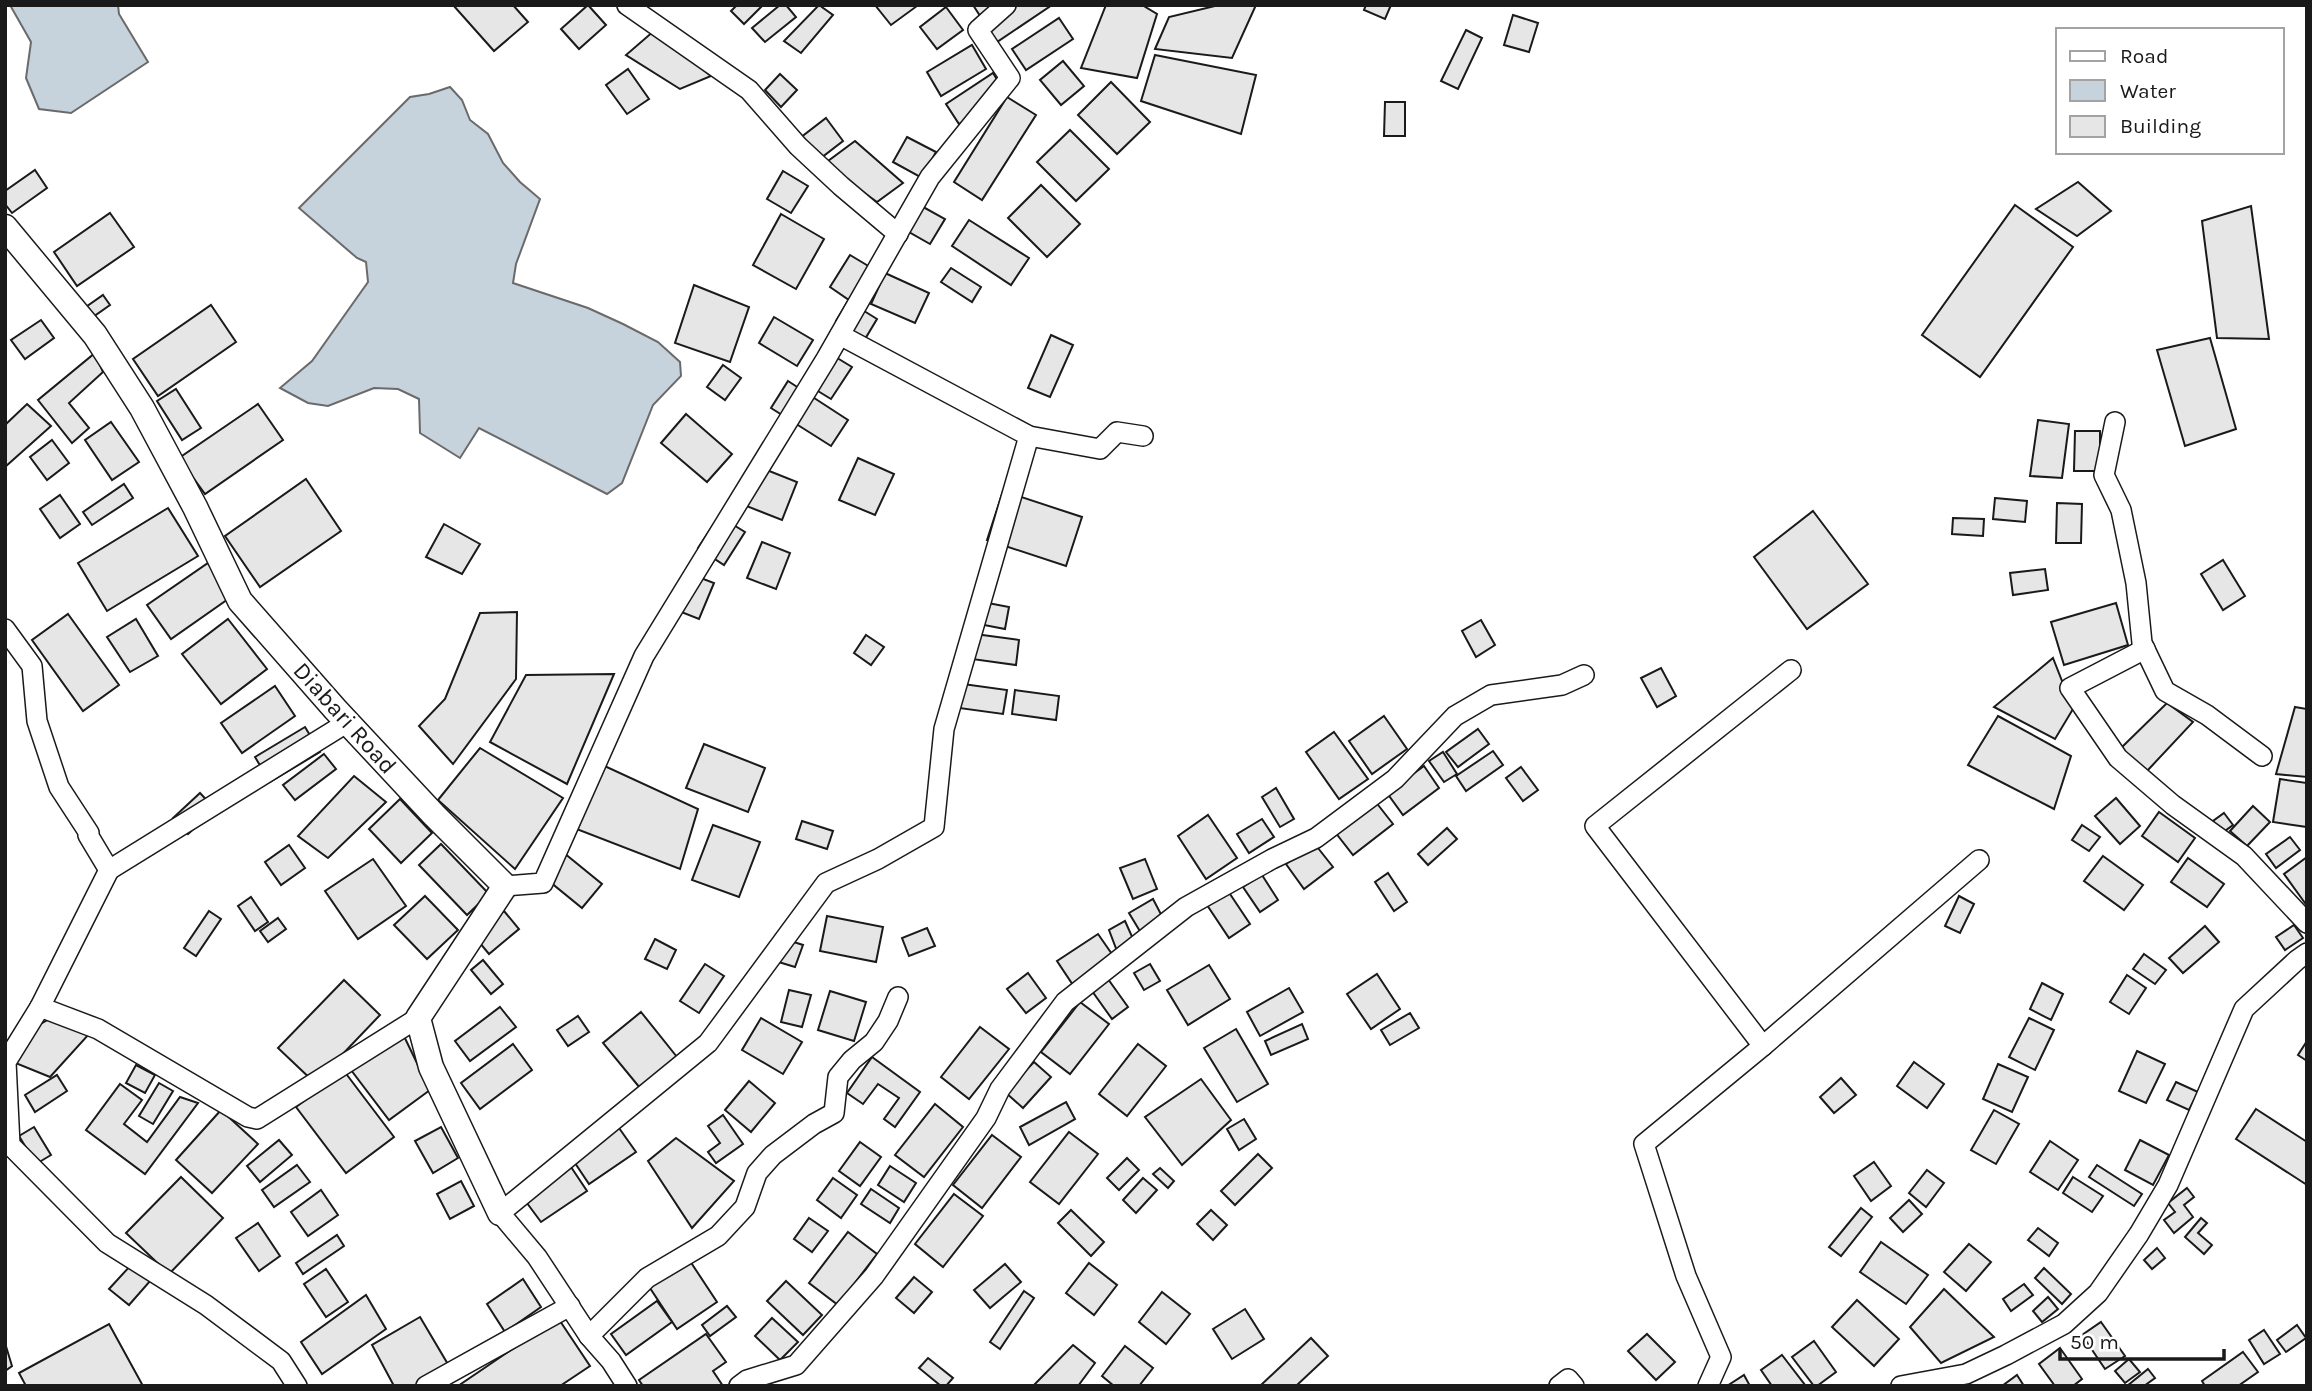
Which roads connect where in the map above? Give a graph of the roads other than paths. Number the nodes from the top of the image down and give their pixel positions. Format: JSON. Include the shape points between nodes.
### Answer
{"nodes":[{"id":1,"x":627,"y":5,"type":"edge"},
{"id":2,"x":1006,"y":5,"type":"edge"},
{"id":3,"x":5,"y":227,"type":"edge"},
{"id":4,"x":898,"y":234,"type":"junction"},
{"id":5,"x":840,"y":335,"type":"junction"},
{"id":6,"x":2115,"y":422,"type":"dead end"},
{"id":7,"x":1029,"y":436,"type":"junction"},
{"id":8,"x":1143,"y":436,"type":"dead end"},
{"id":9,"x":5,"y":629,"type":"edge"},
{"id":10,"x":2145,"y":649,"type":"junction"},
{"id":11,"x":1791,"y":670,"type":"dead end"},
{"id":12,"x":1584,"y":675,"type":"dead end"},
{"id":13,"x":348,"y":722,"type":"junction"},
{"id":14,"x":2262,"y":756,"type":"dead end"},
{"id":15,"x":1979,"y":860,"type":"dead end"},
{"id":16,"x":109,"y":870,"type":"junction"},
{"id":17,"x":505,"y":886,"type":"junction"},
{"id":18,"x":2307,"y":923,"type":"edge"},
{"id":19,"x":2307,"y":953,"type":"edge"},
{"id":20,"x":898,"y":997,"type":"dead end"},
{"id":21,"x":40,"y":1007,"type":"junction"},
{"id":22,"x":418,"y":1018,"type":"junction"},
{"id":23,"x":1763,"y":1046,"type":"junction"},
{"id":24,"x":500,"y":1213,"type":"junction"},
{"id":25,"x":570,"y":1306,"type":"junction"},
{"id":26,"x":589,"y":1336,"type":"junction"},
{"id":27,"x":297,"y":1386,"type":"edge"},
{"id":28,"x":426,"y":1386,"type":"edge"},
{"id":29,"x":627,"y":1386,"type":"edge"},
{"id":30,"x":739,"y":1386,"type":"edge"},
{"id":31,"x":1559,"y":1386,"type":"edge"},
{"id":32,"x":1574,"y":1386,"type":"edge"},
{"id":33,"x":1708,"y":1386,"type":"edge"},
{"id":34,"x":1901,"y":1386,"type":"edge"}],
"edges":[{"from":1,"to":4,"type":"street","via":[[749,90],[841,186]]},
{"from":2,"to":4,"type":"street","via":[[978,30],[1010,78],[930,177]]},
{"from":3,"to":13,"type":"street","name":"Diabari Road","via":[[95,335],[142,408],[240,601]]},
{"from":4,"to":5,"type":"street"},
{"from":5,"to":7,"type":"street"},
{"from":5,"to":17,"type":"street","via":[[644,656],[543,883]]},
{"from":6,"to":10,"type":"street","via":[[2104,475],[2121,510]]},
{"from":7,"to":8,"type":"street","via":[[1100,449],[1117,432]]},
{"from":7,"to":24,"type":"street","via":[[944,729],[934,827],[825,883],[708,1043]]},
{"from":9,"to":16,"type":"street","via":[[32,666],[37,721],[59,787]]},
{"from":10,"to":14,"type":"street","via":[[2165,691]]},
{"from":10,"to":18,"type":"street","via":[[2070,688],[2118,758],[2244,856]]},
{"from":11,"to":23,"type":"street","via":[[1595,825]]},
{"from":12,"to":30,"type":"street","via":[[1562,685],[1491,695],[1455,716],[1395,779],[1316,838],[1186,907],[1065,1002],[874,1276],[796,1364]]},
{"from":13,"to":16,"type":"street"},
{"from":13,"to":17,"type":"street","name":"Diabari Road"},
{"from":15,"to":23,"type":"street"},
{"from":16,"to":21,"type":"street"},
{"from":17,"to":22,"type":"street"},
{"from":19,"to":34,"type":"street","via":[[2244,1009],[2168,1185],[2098,1293],[2064,1324],[1966,1374]]},
{"from":20,"to":26,"type":"street","via":[[874,1042],[838,1077],[834,1112],[773,1155],[757,1173],[746,1207],[718,1236],[647,1278]]},
{"from":21,"to":22,"type":"street","via":[[98,1029],[257,1119]]},
{"from":21,"to":27,"type":"street","via":[[6,1062],[10,1145],[107,1243],[206,1305],[281,1361]]},
{"from":22,"to":24,"type":"street","via":[[431,1067]]},
{"from":23,"to":33,"type":"street","via":[[1644,1144],[1686,1276],[1721,1357]]},
{"from":24,"to":25,"type":"street","via":[[537,1256]]},
{"from":25,"to":26,"type":"street"},
{"from":25,"to":28,"type":"street"},
{"from":26,"to":29,"type":"street"},
{"from":31,"to":32,"type":"street","via":[[1568,1379]]}]}
